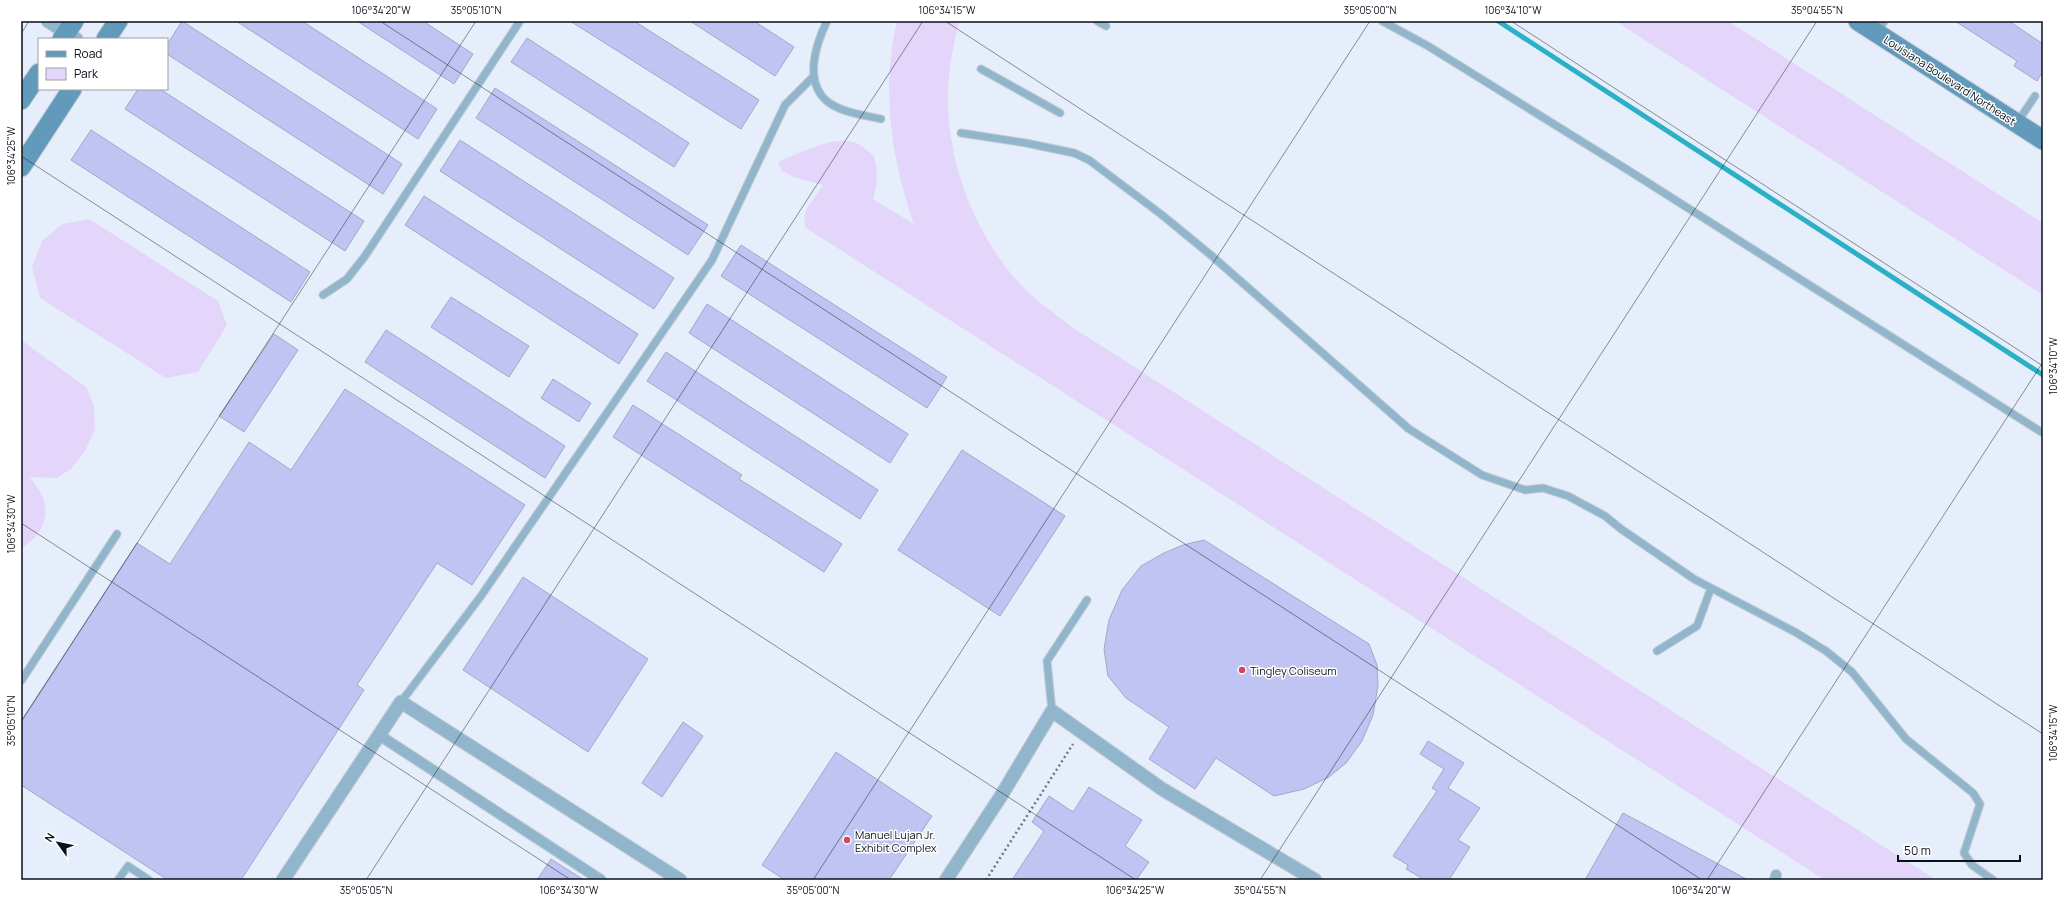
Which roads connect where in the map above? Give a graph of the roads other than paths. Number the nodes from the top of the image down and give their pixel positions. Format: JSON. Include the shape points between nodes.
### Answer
{"nodes":[{"id":1,"x":48,"y":21,"type":"edge"},
{"id":2,"x":118,"y":21,"type":"edge"},
{"id":3,"x":520,"y":21,"type":"edge"},
{"id":4,"x":827,"y":21,"type":"edge"},
{"id":5,"x":1098,"y":21,"type":"edge"},
{"id":6,"x":1382,"y":21,"type":"edge"},
{"id":7,"x":1858,"y":21,"type":"edge"},
{"id":8,"x":1106,"y":26,"type":"dead end"},
{"id":9,"x":1878,"y":26,"type":"edge"},
{"id":10,"x":69,"y":33,"type":"edge"},
{"id":11,"x":107,"y":38,"type":"edge"},
{"id":12,"x":980,"y":69,"type":"dead end"},
{"id":13,"x":38,"y":74,"type":"edge"},
{"id":14,"x":814,"y":76,"type":"junction"},
{"id":15,"x":71,"y":90,"type":"edge"},
{"id":16,"x":2035,"y":96,"type":"dead end"},
{"id":17,"x":21,"y":100,"type":"edge"},
{"id":18,"x":1060,"y":113,"type":"dead end"},
{"id":19,"x":881,"y":119,"type":"dead end"},
{"id":20,"x":2017,"y":123,"type":"junction"},
{"id":21,"x":961,"y":133,"type":"dead end"},
{"id":22,"x":2043,"y":140,"type":"edge"},
{"id":23,"x":21,"y":166,"type":"edge"},
{"id":24,"x":323,"y":295,"type":"dead end"},
{"id":25,"x":2043,"y":433,"type":"edge"},
{"id":26,"x":116,"y":534,"type":"dead end"},
{"id":27,"x":1712,"y":588,"type":"junction"},
{"id":28,"x":1087,"y":600,"type":"dead end"},
{"id":29,"x":1657,"y":651,"type":"dead end"},
{"id":30,"x":21,"y":681,"type":"edge"},
{"id":31,"x":401,"y":702,"type":"junction"},
{"id":32,"x":1052,"y":711,"type":"junction"},
{"id":33,"x":379,"y":736,"type":"junction"},
{"id":34,"x":118,"y":880,"type":"edge"},
{"id":35,"x":149,"y":880,"type":"edge"},
{"id":36,"x":283,"y":880,"type":"edge"},
{"id":37,"x":601,"y":880,"type":"edge"},
{"id":38,"x":680,"y":880,"type":"edge"},
{"id":39,"x":946,"y":880,"type":"edge"},
{"id":40,"x":1315,"y":880,"type":"edge"},
{"id":41,"x":1993,"y":880,"type":"edge"}],
"edges":[{"from":1,"to":10,"type":"street"},
{"from":2,"to":11,"type":"main road"},
{"from":3,"to":24,"type":"lane","via":[[366,256],[347,279]]},
{"from":4,"to":14,"type":"lane","via":[[814,61]]},
{"from":5,"to":8,"type":"lane"},
{"from":6,"to":25,"type":"lane","via":[[1428,46],[1631,172]]},
{"from":7,"to":9,"type":"main road","name":"Louisiana Boulevard Northeast"},
{"from":9,"to":20,"type":"main road","name":"Louisiana Boulevard Northeast"},
{"from":12,"to":18,"type":"lane"},
{"from":13,"to":17,"type":"main road"},
{"from":14,"to":19,"type":"lane","via":[[821,94],[828,101],[850,112]]},
{"from":14,"to":31,"type":"lane","via":[[785,105],[712,260],[481,596]]},
{"from":15,"to":23,"type":"main road"},
{"from":16,"to":20,"type":"lane"},
{"from":20,"to":22,"type":"main road","name":"Louisiana Boulevard Northeast"},
{"from":21,"to":27,"type":"lane","via":[[1074,153],[1089,160],[1207,251],[1409,429],[1482,475],[1525,490],[1544,488],[1568,496],[1605,516],[1674,566]]},
{"from":26,"to":30,"type":"lane"},
{"from":27,"to":29,"type":"lane","via":[[1697,626]]},
{"from":27,"to":41,"type":"lane","via":[[1826,651],[1852,672],[1906,739],[1973,793],[1980,804],[1964,853],[1972,865]]},
{"from":28,"to":32,"type":"lane","via":[[1047,661]]},
{"from":31,"to":33,"type":"street"},
{"from":31,"to":38,"type":"street"},
{"from":32,"to":39,"type":"street"},
{"from":32,"to":40,"type":"street","via":[[1162,789]]},
{"from":33,"to":36,"type":"street"},
{"from":33,"to":37,"type":"street"},
{"from":34,"to":35,"type":"lane","via":[[128,866]]}]}
